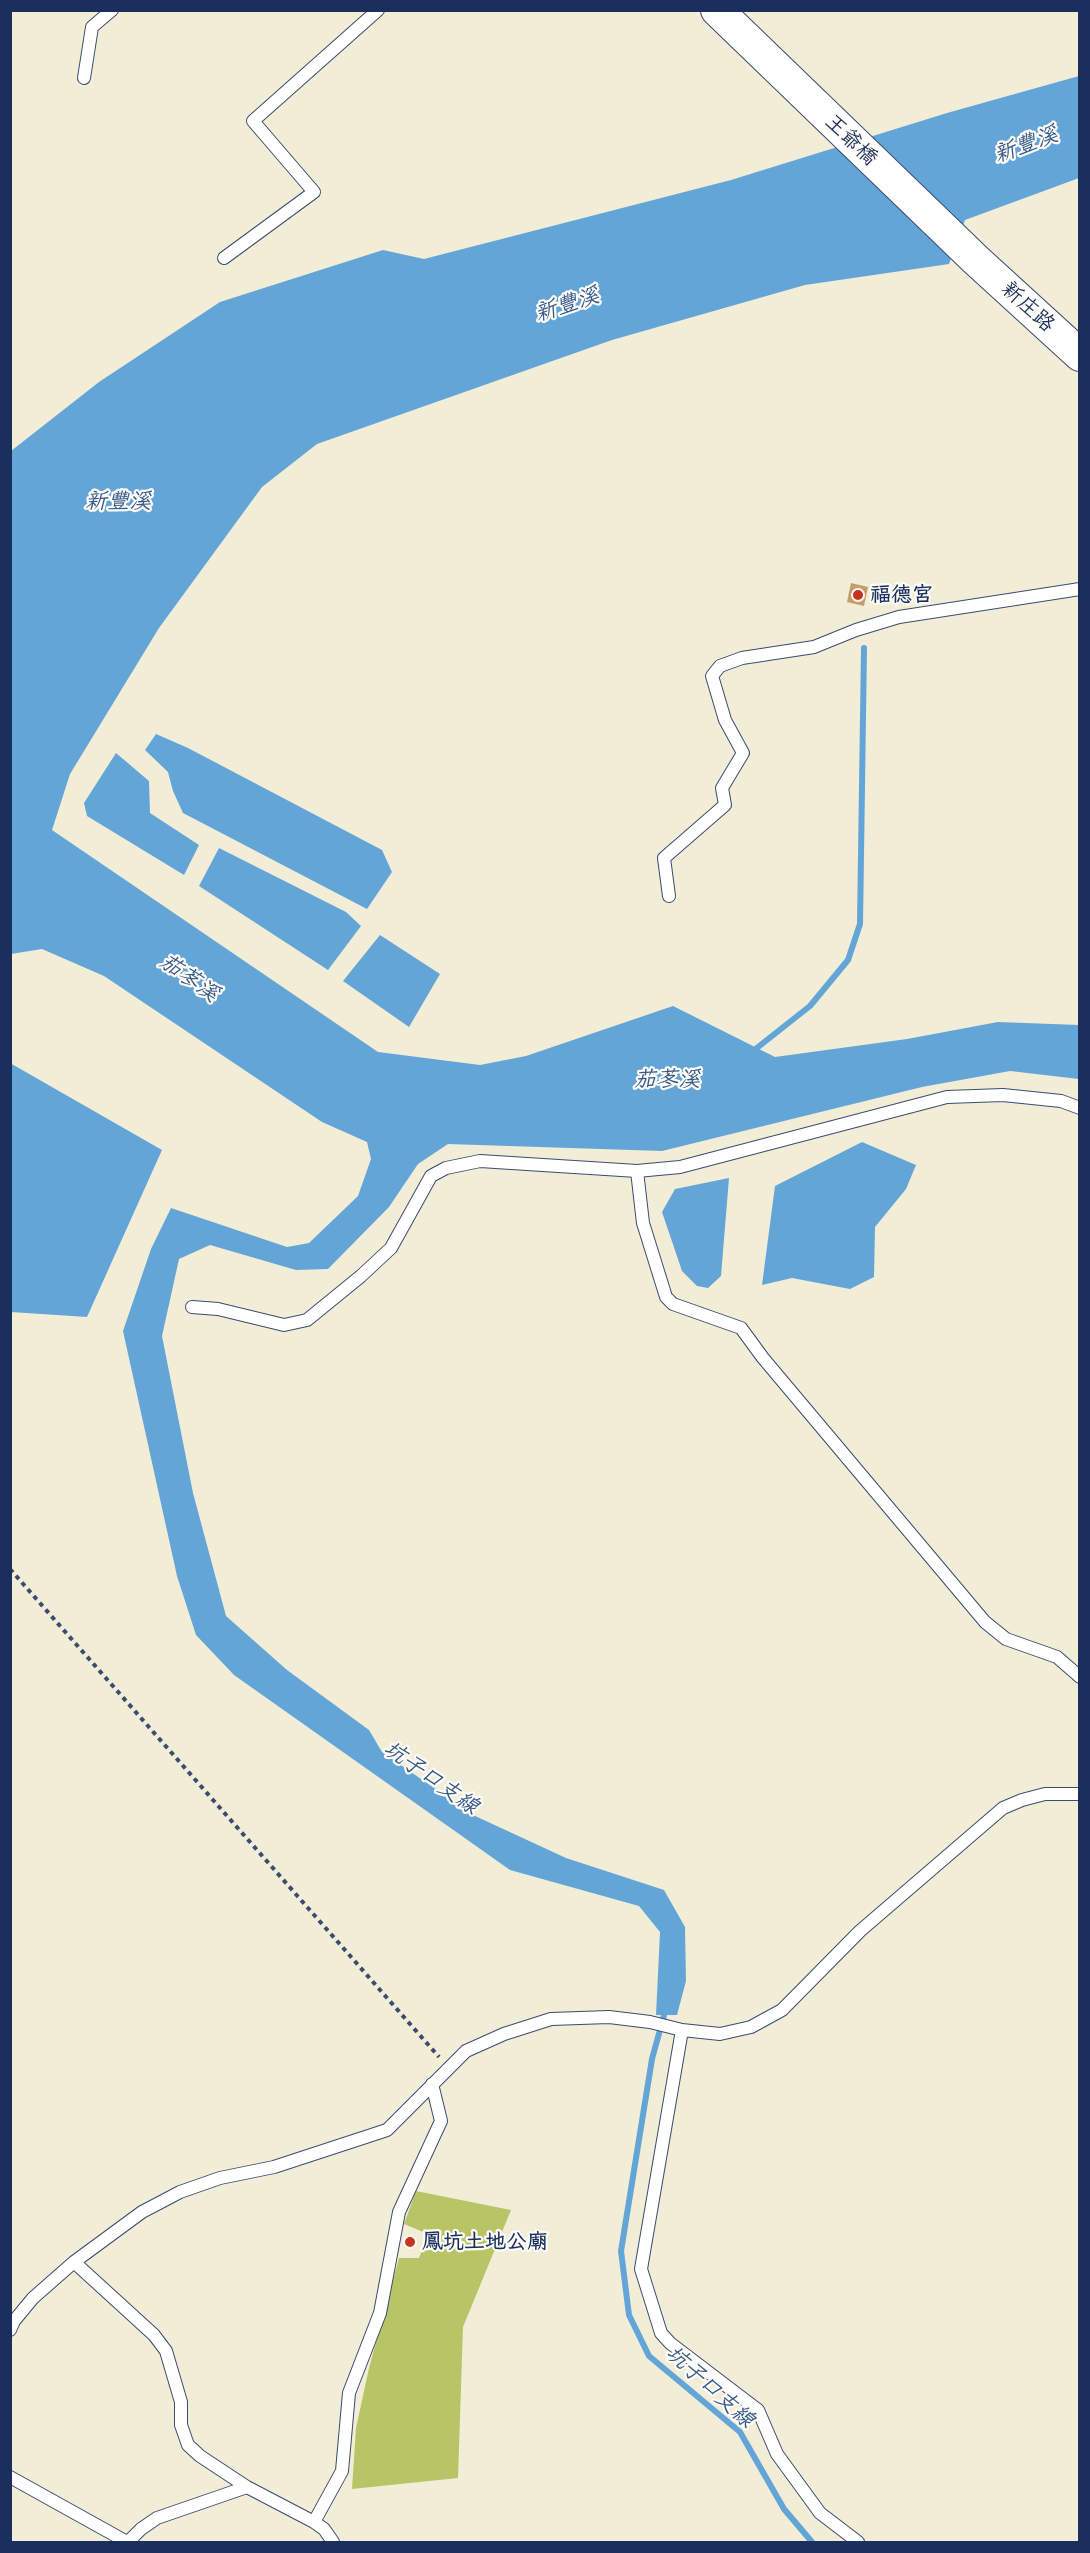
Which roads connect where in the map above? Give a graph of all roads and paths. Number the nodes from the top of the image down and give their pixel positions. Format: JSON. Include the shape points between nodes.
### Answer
{"nodes":[{"id":1,"x":112,"y":10,"type":"edge"},
{"id":2,"x":378,"y":10,"type":"edge"},
{"id":3,"x":722,"y":15,"type":"edge"},
{"id":4,"x":84,"y":78,"type":"dead end"},
{"id":5,"x":224,"y":258,"type":"dead end"},
{"id":6,"x":976,"y":260,"type":"joint"},
{"id":7,"x":1080,"y":355,"type":"edge"},
{"id":8,"x":1080,"y":589,"type":"edge"},
{"id":9,"x":669,"y":896,"type":"dead end"},
{"id":10,"x":1080,"y":1108,"type":"edge"},
{"id":11,"x":637,"y":1171,"type":"junction"},
{"id":12,"x":192,"y":1307,"type":"dead end"},
{"id":13,"x":10,"y":1569,"type":"edge"},
{"id":14,"x":1080,"y":1677,"type":"edge"},
{"id":15,"x":1080,"y":1794,"type":"edge"},
{"id":16,"x":682,"y":2030,"type":"junction"},
{"id":17,"x":447,"y":2067,"type":"junction"},
{"id":18,"x":432,"y":2084,"type":"junction"},
{"id":19,"x":74,"y":2262,"type":"junction"},
{"id":20,"x":10,"y":2330,"type":"edge"},
{"id":21,"x":10,"y":2477,"type":"edge"},
{"id":22,"x":247,"y":2487,"type":"junction"},
{"id":23,"x":314,"y":2522,"type":"junction"},
{"id":24,"x":854,"y":2541,"type":"edge"},
{"id":25,"x":128,"y":2542,"type":"edge"},
{"id":26,"x":333,"y":2542,"type":"edge"}],
"edges":[{"from":1,"to":4,"type":"lane","via":[[92,27]]},
{"from":2,"to":5,"type":"lane","via":[[253,120],[314,192]]},
{"from":3,"to":6,"type":"street","name":"王爺橋"},
{"from":6,"to":7,"type":"street","name":"新庄路"},
{"from":8,"to":9,"type":"lane","via":[[898,617],[814,647],[742,658],[720,666],[712,676],[725,720],[743,753],[722,788],[725,805],[664,858]]},
{"from":10,"to":11,"type":"lane","via":[[1061,1101],[1003,1095],[947,1096],[717,1159]]},
{"from":11,"to":12,"type":"lane","via":[[480,1161],[446,1168],[431,1176],[391,1248],[307,1320],[284,1325],[218,1308]]},
{"from":11,"to":14,"type":"lane","via":[[643,1223],[666,1298],[741,1329],[985,1622],[1006,1639],[1058,1657]]},
{"from":13,"to":17,"type":"path"},
{"from":15,"to":16,"type":"lane","via":[[1045,1794],[1003,1808],[860,1931],[782,2010],[751,2027],[720,2034]]},
{"from":16,"to":17,"type":"lane","via":[[609,2018],[551,2019],[466,2051]]},
{"from":16,"to":24,"type":"lane","via":[[641,2269],[661,2333],[758,2410],[777,2454],[820,2513]]},
{"from":17,"to":18,"type":"lane"},
{"from":18,"to":19,"type":"lane","via":[[387,2130],[274,2167],[220,2178],[180,2192],[142,2212]]},
{"from":18,"to":23,"type":"lane","via":[[441,2121],[399,2212],[381,2313],[349,2393],[342,2471]]},
{"from":19,"to":20,"type":"lane","via":[[33,2298]]},
{"from":19,"to":22,"type":"lane","via":[[154,2335],[166,2351],[188,2445]]},
{"from":21,"to":25,"type":"lane"},
{"from":22,"to":23,"type":"lane"},
{"from":22,"to":25,"type":"lane","via":[[157,2518]]},
{"from":23,"to":26,"type":"lane"}]}
